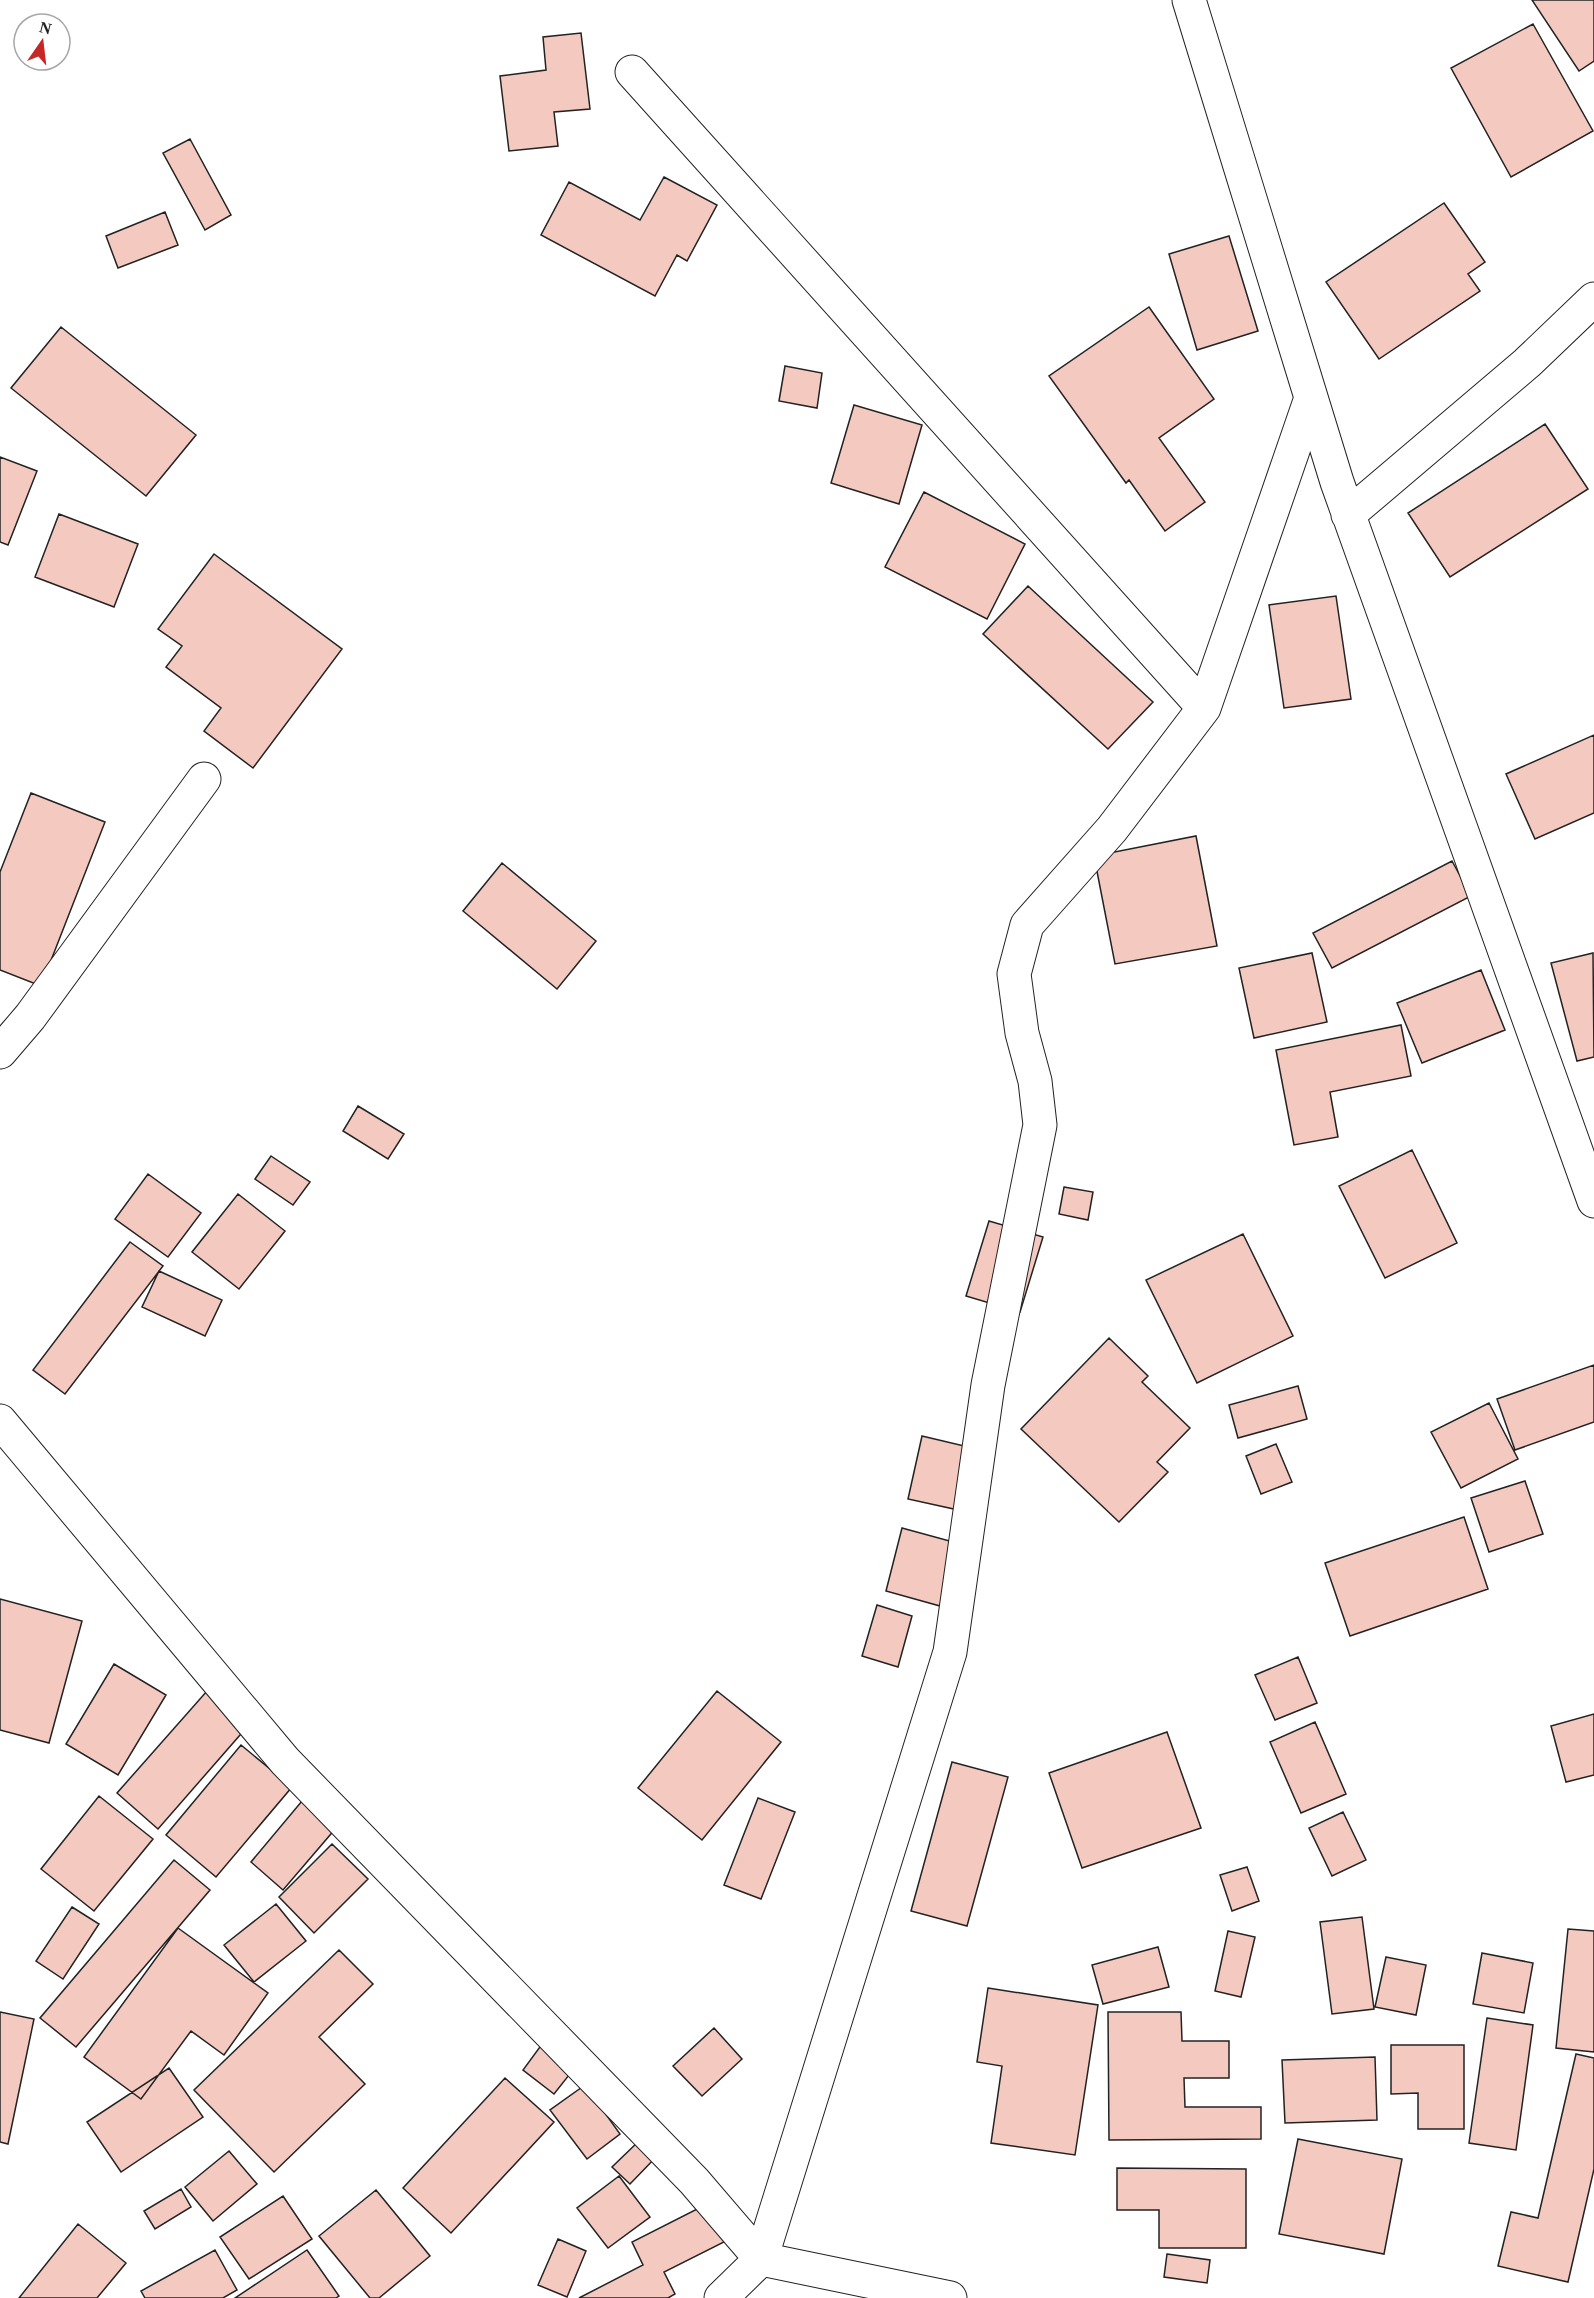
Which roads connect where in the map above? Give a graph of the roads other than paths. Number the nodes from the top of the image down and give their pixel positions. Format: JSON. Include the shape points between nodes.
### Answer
{"nodes":[{"id":1,"x":1189,"y":0,"type":"edge"},
{"id":2,"x":632,"y":72,"type":"dead end"},
{"id":3,"x":1594,"y":299,"type":"edge"},
{"id":4,"x":1311,"y":398,"type":"junction"},
{"id":5,"x":1348,"y":515,"type":"junction"},
{"id":6,"x":1204,"y":708,"type":"junction"},
{"id":7,"x":204,"y":778,"type":"dead end"},
{"id":8,"x":0,"y":1053,"type":"edge"},
{"id":9,"x":1594,"y":1201,"type":"edge"},
{"id":10,"x":0,"y":1421,"type":"edge"},
{"id":11,"x":761,"y":2259,"type":"junction"},
{"id":12,"x":721,"y":2298,"type":"edge"},
{"id":13,"x":951,"y":2298,"type":"edge"}],
"edges":[{"from":1,"to":4,"type":"street"},
{"from":2,"to":6,"type":"street"},
{"from":3,"to":5,"type":"street","via":[[1527,363]]},
{"from":4,"to":5,"type":"street"},
{"from":4,"to":6,"type":"street"},
{"from":5,"to":9,"type":"street"},
{"from":6,"to":11,"type":"street","via":[[1112,829],[1027,925],[1014,974],[1041,1125],[988,1385],[950,1652]]},
{"from":7,"to":8,"type":"street"},
{"from":10,"to":11,"type":"street","via":[[285,1761],[694,2181]]},
{"from":11,"to":12,"type":"street"},
{"from":11,"to":13,"type":"street"}]}
